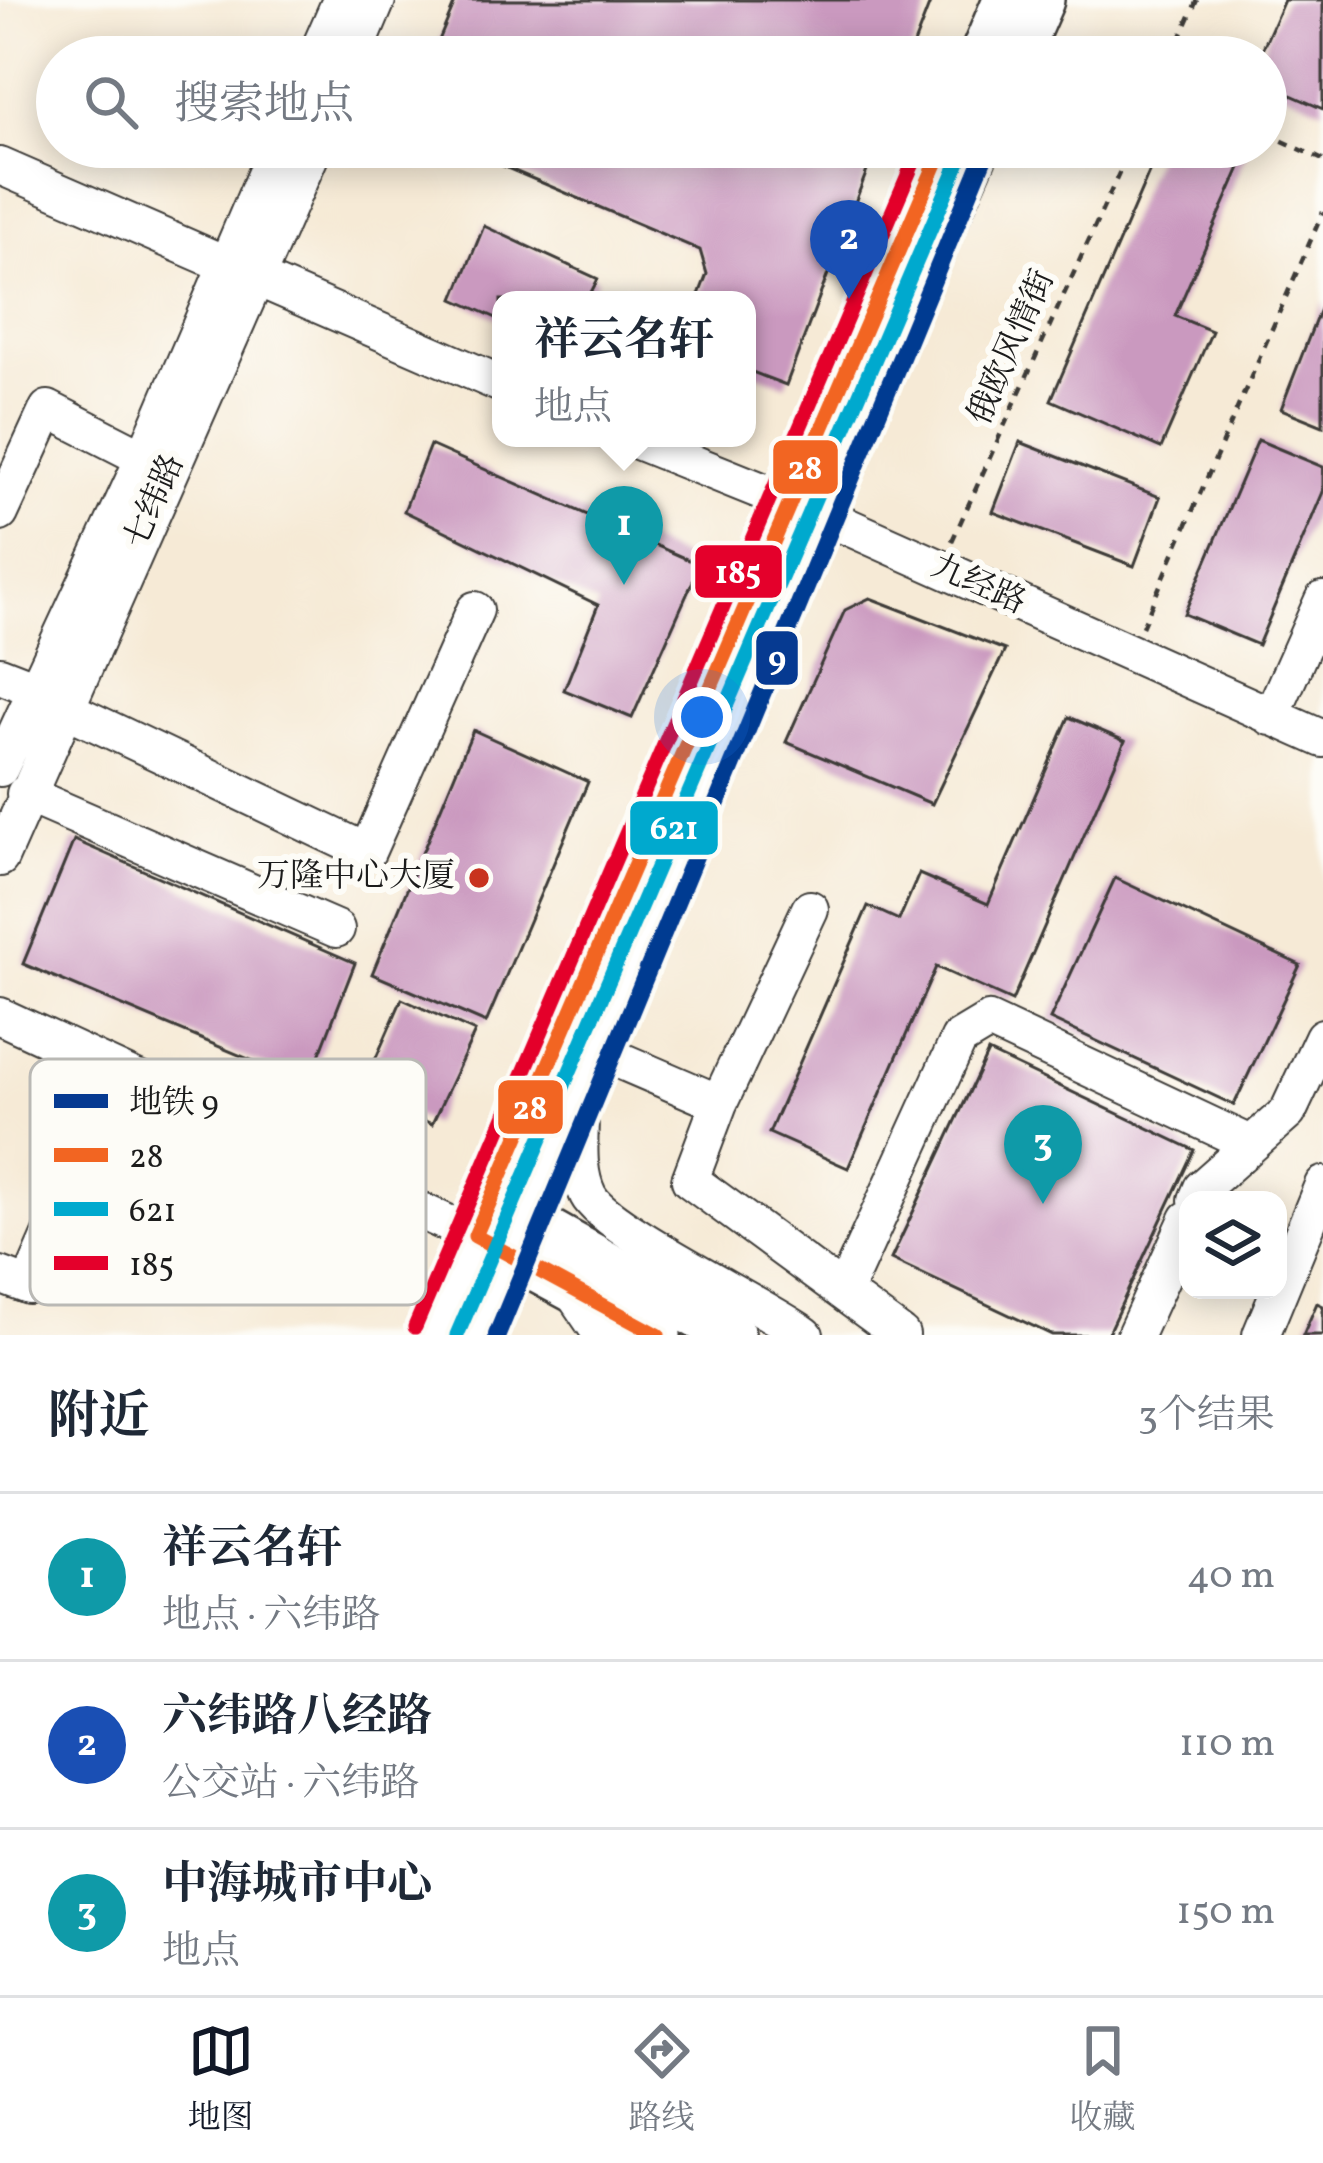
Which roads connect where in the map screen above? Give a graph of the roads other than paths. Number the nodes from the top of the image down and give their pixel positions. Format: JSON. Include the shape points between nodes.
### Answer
{"nodes":[{"id":1,"x":341,"y":0,"type":"edge"},
{"id":2,"x":377,"y":0,"type":"edge"},
{"id":3,"x":1006,"y":0,"type":"edge"},
{"id":4,"x":1040,"y":0,"type":"edge"},
{"id":5,"x":325,"y":36,"type":"edge"},
{"id":6,"x":361,"y":36,"type":"edge"},
{"id":7,"x":991,"y":36,"type":"edge"},
{"id":8,"x":1025,"y":36,"type":"edge"},
{"id":9,"x":0,"y":166,"type":"edge"},
{"id":10,"x":271,"y":168,"type":"edge"},
{"id":11,"x":302,"y":168,"type":"edge"},
{"id":12,"x":935,"y":168,"type":"edge"},
{"id":13,"x":967,"y":168,"type":"edge"},
{"id":14,"x":241,"y":273,"type":"junction"},
{"id":15,"x":492,"y":379,"type":"edge"},
{"id":16,"x":652,"y":447,"type":"edge"},
{"id":17,"x":144,"y":458,"type":"junction"},
{"id":18,"x":805,"y":510,"type":"junction"},
{"id":19,"x":0,"y":513,"type":"edge"},
{"id":20,"x":1323,"y":600,"type":"edge"},
{"id":21,"x":475,"y":610,"type":"dead end"},
{"id":22,"x":0,"y":675,"type":"edge"},
{"id":23,"x":50,"y":698,"type":"junction"},
{"id":24,"x":1271,"y":717,"type":"junction"},
{"id":25,"x":1323,"y":740,"type":"edge"},
{"id":26,"x":13,"y":781,"type":"edge"},
{"id":27,"x":0,"y":858,"type":"edge"},
{"id":28,"x":811,"y":909,"type":"dead end"},
{"id":29,"x":336,"y":929,"type":"dead end"},
{"id":30,"x":0,"y":1016,"type":"edge"},
{"id":31,"x":1323,"y":1037,"type":"edge"},
{"id":32,"x":94,"y":1059,"type":"edge"},
{"id":33,"x":589,"y":1071,"type":"junction"},
{"id":34,"x":718,"y":1103,"type":"junction"},
{"id":35,"x":560,"y":1141,"type":"junction"},
{"id":36,"x":1251,"y":1144,"type":"junction"},
{"id":37,"x":1323,"y":1185,"type":"edge"},
{"id":38,"x":1201,"y":1191,"type":"edge"},
{"id":39,"x":426,"y":1213,"type":"edge"},
{"id":40,"x":475,"y":1236,"type":"junction"},
{"id":41,"x":1179,"y":1239,"type":"edge"},
{"id":42,"x":522,"y":1241,"type":"junction"},
{"id":43,"x":585,"y":1271,"type":"junction"},
{"id":44,"x":0,"y":1275,"type":"edge"},
{"id":45,"x":30,"y":1284,"type":"edge"},
{"id":46,"x":844,"y":1291,"type":"junction"},
{"id":47,"x":434,"y":1335,"type":"edge"},
{"id":48,"x":483,"y":1335,"type":"edge"},
{"id":49,"x":602,"y":1335,"type":"edge"},
{"id":50,"x":658,"y":1335,"type":"edge"},
{"id":51,"x":731,"y":1335,"type":"edge"},
{"id":52,"x":806,"y":1335,"type":"edge"},
{"id":53,"x":901,"y":1335,"type":"edge"},
{"id":54,"x":1135,"y":1335,"type":"edge"},
{"id":55,"x":1261,"y":1335,"type":"edge"}],
"edges":[{"from":1,"to":5,"type":"street"},
{"from":2,"to":6,"type":"street"},
{"from":3,"to":7,"type":"main road"},
{"from":4,"to":8,"type":"main road"},
{"from":9,"to":14,"type":"street"},
{"from":10,"to":14,"type":"street","name":"七纬路"},
{"from":11,"to":14,"type":"street","name":"七纬路"},
{"from":12,"to":18,"type":"main road"},
{"from":13,"to":18,"type":"main road"},
{"from":14,"to":15,"type":"street"},
{"from":14,"to":17,"type":"street","name":"七纬路"},
{"from":14,"to":23,"type":"street","name":"七纬路"},
{"from":16,"to":18,"type":"street","name":"九经路"},
{"from":17,"to":19,"type":"street","via":[[48,409]]},
{"from":17,"to":23,"type":"street","name":"七纬路"},
{"from":18,"to":24,"type":"street","name":"九经路"},
{"from":18,"to":33,"type":"main road"},
{"from":18,"to":40,"type":"main road"},
{"from":20,"to":24,"type":"street"},
{"from":21,"to":23,"type":"street","via":[[367,852]]},
{"from":22,"to":23,"type":"street"},
{"from":23,"to":26,"type":"street","name":"七纬路"},
{"from":24,"to":25,"type":"street","name":"九经路"},
{"from":26,"to":27,"type":"street","name":"七纬路"},
{"from":26,"to":29,"type":"street"},
{"from":28,"to":34,"type":"street"},
{"from":30,"to":32,"type":"street"},
{"from":31,"to":36,"type":"street","via":[[1288,1112]]},
{"from":33,"to":34,"type":"street"},
{"from":33,"to":35,"type":"main road"},
{"from":33,"to":52,"type":"street","via":[[579,1167],[597,1209]]},
{"from":34,"to":46,"type":"street","via":[[690,1180]]},
{"from":35,"to":42,"type":"main road"},
{"from":35,"to":43,"type":"main road"},
{"from":36,"to":38,"type":"street"},
{"from":36,"to":46,"type":"street","via":[[989,1021],[959,1040]]},
{"from":37,"to":55,"type":"street"},
{"from":39,"to":40,"type":"street"},
{"from":40,"to":42,"type":"main road","via":[[507,1223]]},
{"from":40,"to":47,"type":"main road"},
{"from":41,"to":54,"type":"street"},
{"from":42,"to":43,"type":"main road"},
{"from":42,"to":48,"type":"main road"},
{"from":43,"to":49,"type":"street"},
{"from":43,"to":50,"type":"main road"},
{"from":43,"to":51,"type":"main road"},
{"from":44,"to":45,"type":"street"},
{"from":46,"to":53,"type":"street"}]}
